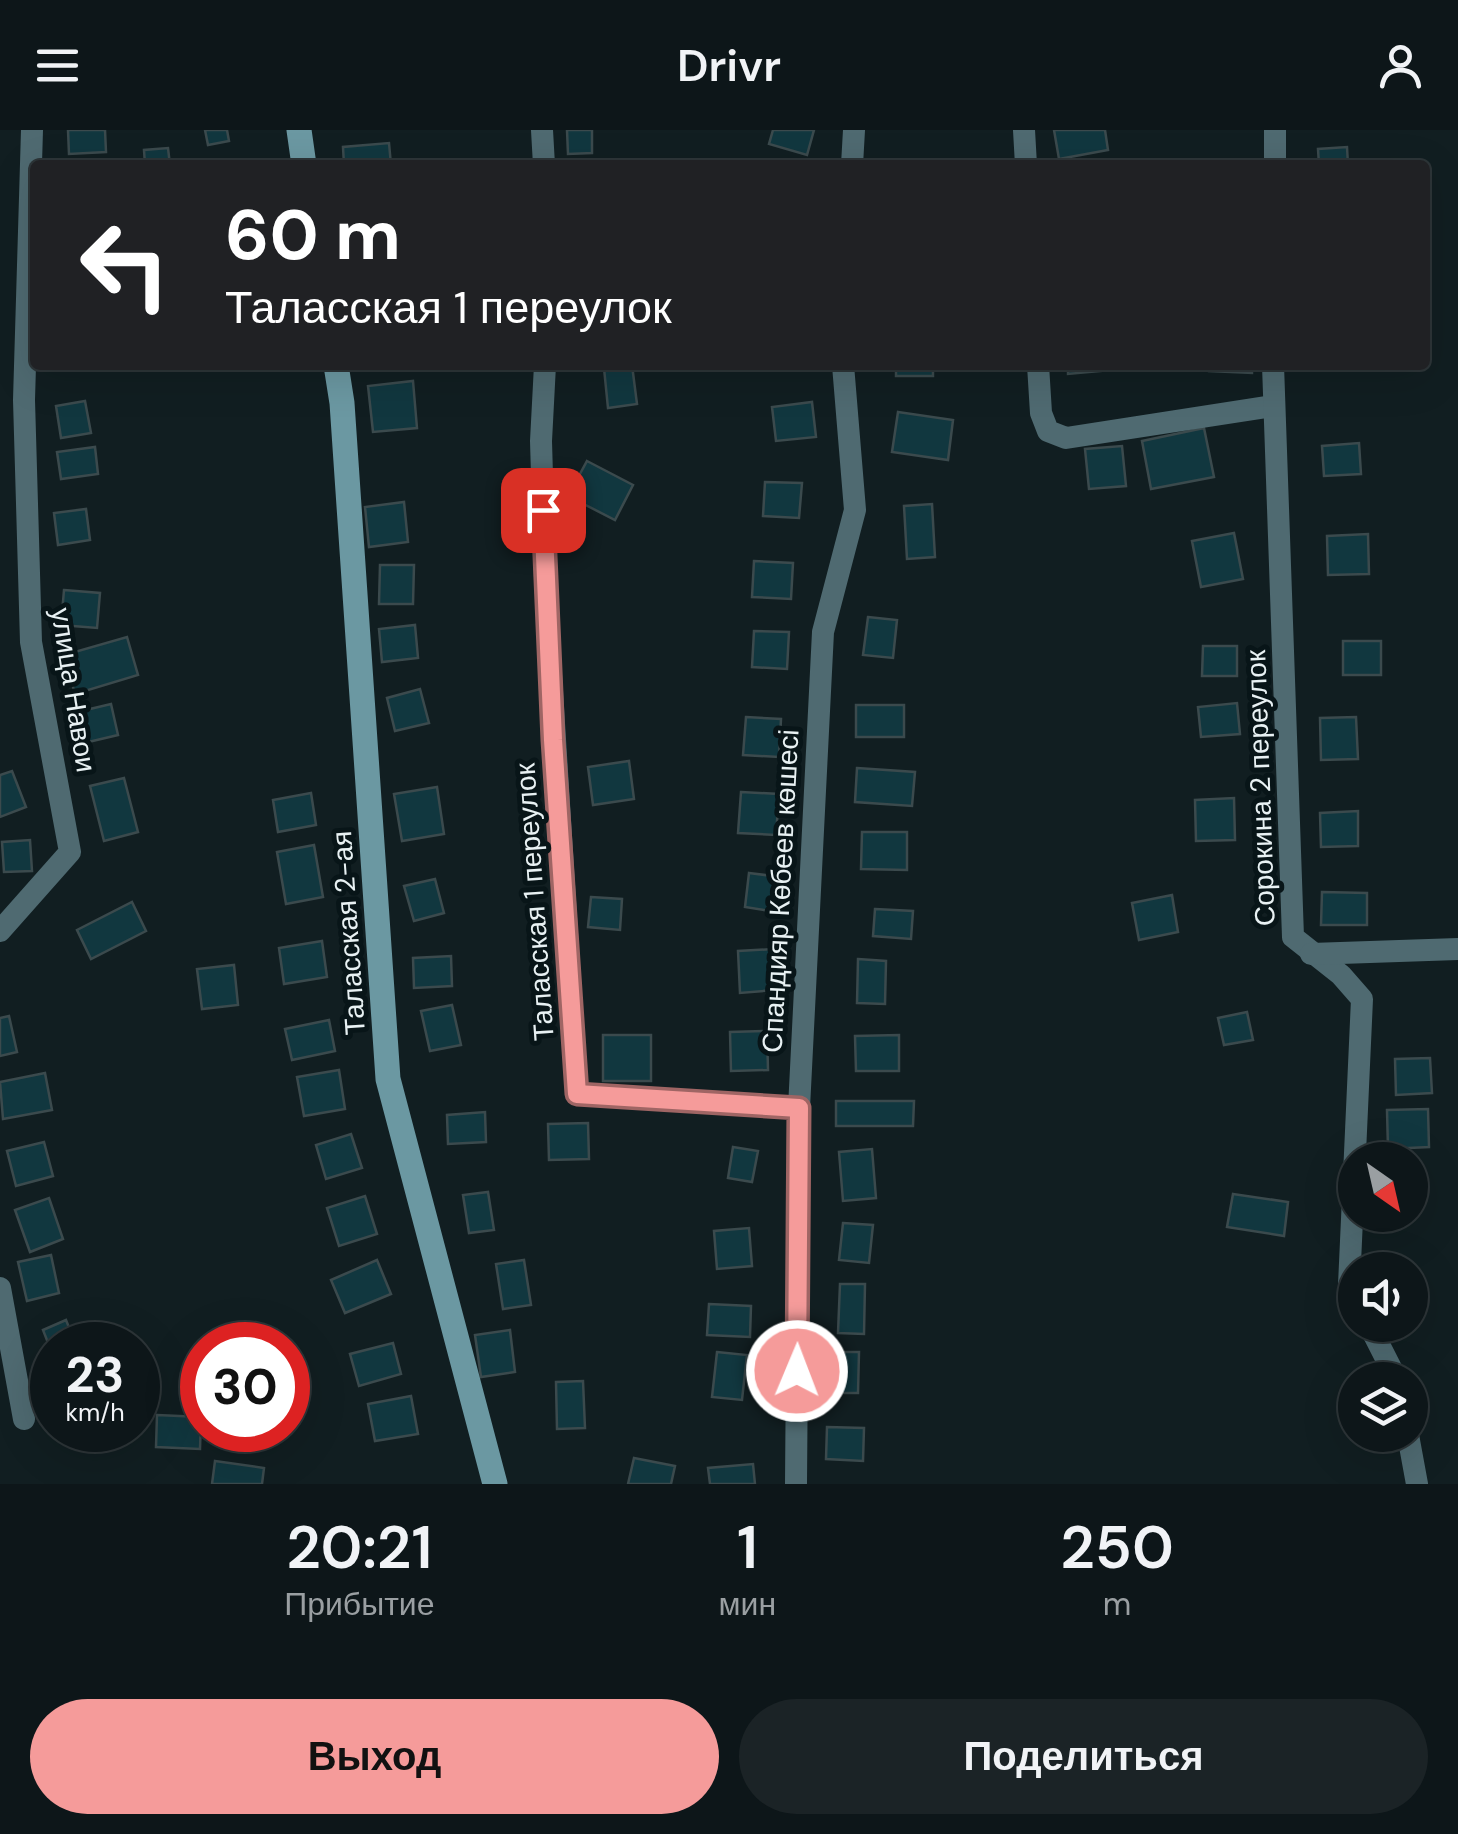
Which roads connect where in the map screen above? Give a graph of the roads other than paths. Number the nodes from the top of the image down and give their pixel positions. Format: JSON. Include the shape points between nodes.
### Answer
{"nodes":[{"id":1,"x":32,"y":130,"type":"edge"},
{"id":2,"x":299,"y":130,"type":"edge"},
{"id":3,"x":542,"y":130,"type":"edge"},
{"id":4,"x":854,"y":130,"type":"edge"},
{"id":5,"x":1024,"y":130,"type":"edge"},
{"id":6,"x":1275,"y":130,"type":"edge"},
{"id":7,"x":31,"y":160,"type":"edge"},
{"id":8,"x":303,"y":160,"type":"edge"},
{"id":9,"x":544,"y":160,"type":"edge"},
{"id":10,"x":852,"y":160,"type":"edge"},
{"id":11,"x":1026,"y":160,"type":"edge"},
{"id":12,"x":1275,"y":160,"type":"edge"},
{"id":13,"x":30,"y":198,"type":"edge"},
{"id":14,"x":337,"y":370,"type":"edge"},
{"id":15,"x":545,"y":370,"type":"edge"},
{"id":16,"x":843,"y":370,"type":"edge"},
{"id":17,"x":1038,"y":370,"type":"edge"},
{"id":18,"x":1273,"y":370,"type":"edge"},
{"id":19,"x":1272,"y":406,"type":"junction"},
{"id":20,"x":0,"y":931,"type":"edge"},
{"id":21,"x":1458,"y":950,"type":"edge"},
{"id":22,"x":1311,"y":954,"type":"junction"},
{"id":23,"x":799,"y":1108,"type":"junction"},
{"id":24,"x":1350,"y":1252,"type":"edge"},
{"id":25,"x":0,"y":1288,"type":"edge"},
{"id":26,"x":24,"y":1419,"type":"dead end"},
{"id":27,"x":1411,"y":1452,"type":"edge"},
{"id":28,"x":495,"y":1484,"type":"edge"},
{"id":29,"x":796,"y":1484,"type":"edge"},
{"id":30,"x":1417,"y":1484,"type":"edge"}],
"edges":[{"from":1,"to":7,"type":"street","name":"улица Навои"},
{"from":2,"to":8,"type":"street"},
{"from":3,"to":9,"type":"street"},
{"from":4,"to":10,"type":"street"},
{"from":5,"to":11,"type":"street"},
{"from":6,"to":12,"type":"street"},
{"from":13,"to":20,"type":"street","name":"улица Навои","via":[[24,400],[31,642],[70,852]]},
{"from":14,"to":28,"type":"street","name":"Таласская 2-ая","via":[[388,1079]]},
{"from":15,"to":23,"type":"street","name":"Таласская 1 переулок","via":[[544,578],[577,1094]]},
{"from":16,"to":23,"type":"street","name":"Спандияр Көбеев көшесі","via":[[856,510],[823,632]]},
{"from":17,"to":19,"type":"street","via":[[1048,431],[1066,438]]},
{"from":18,"to":19,"type":"street","name":"Сорокина 2 переулок"},
{"from":19,"to":22,"type":"street","name":"Сорокина 2 переулок","via":[[1294,938]]},
{"from":21,"to":22,"type":"street"},
{"from":22,"to":24,"type":"street","name":"Сорокина 2 переулок","via":[[1362,999]]},
{"from":23,"to":29,"type":"street","name":"Спандияр Көбеев көшесі"},
{"from":25,"to":26,"type":"street"},
{"from":27,"to":30,"type":"street"}]}
